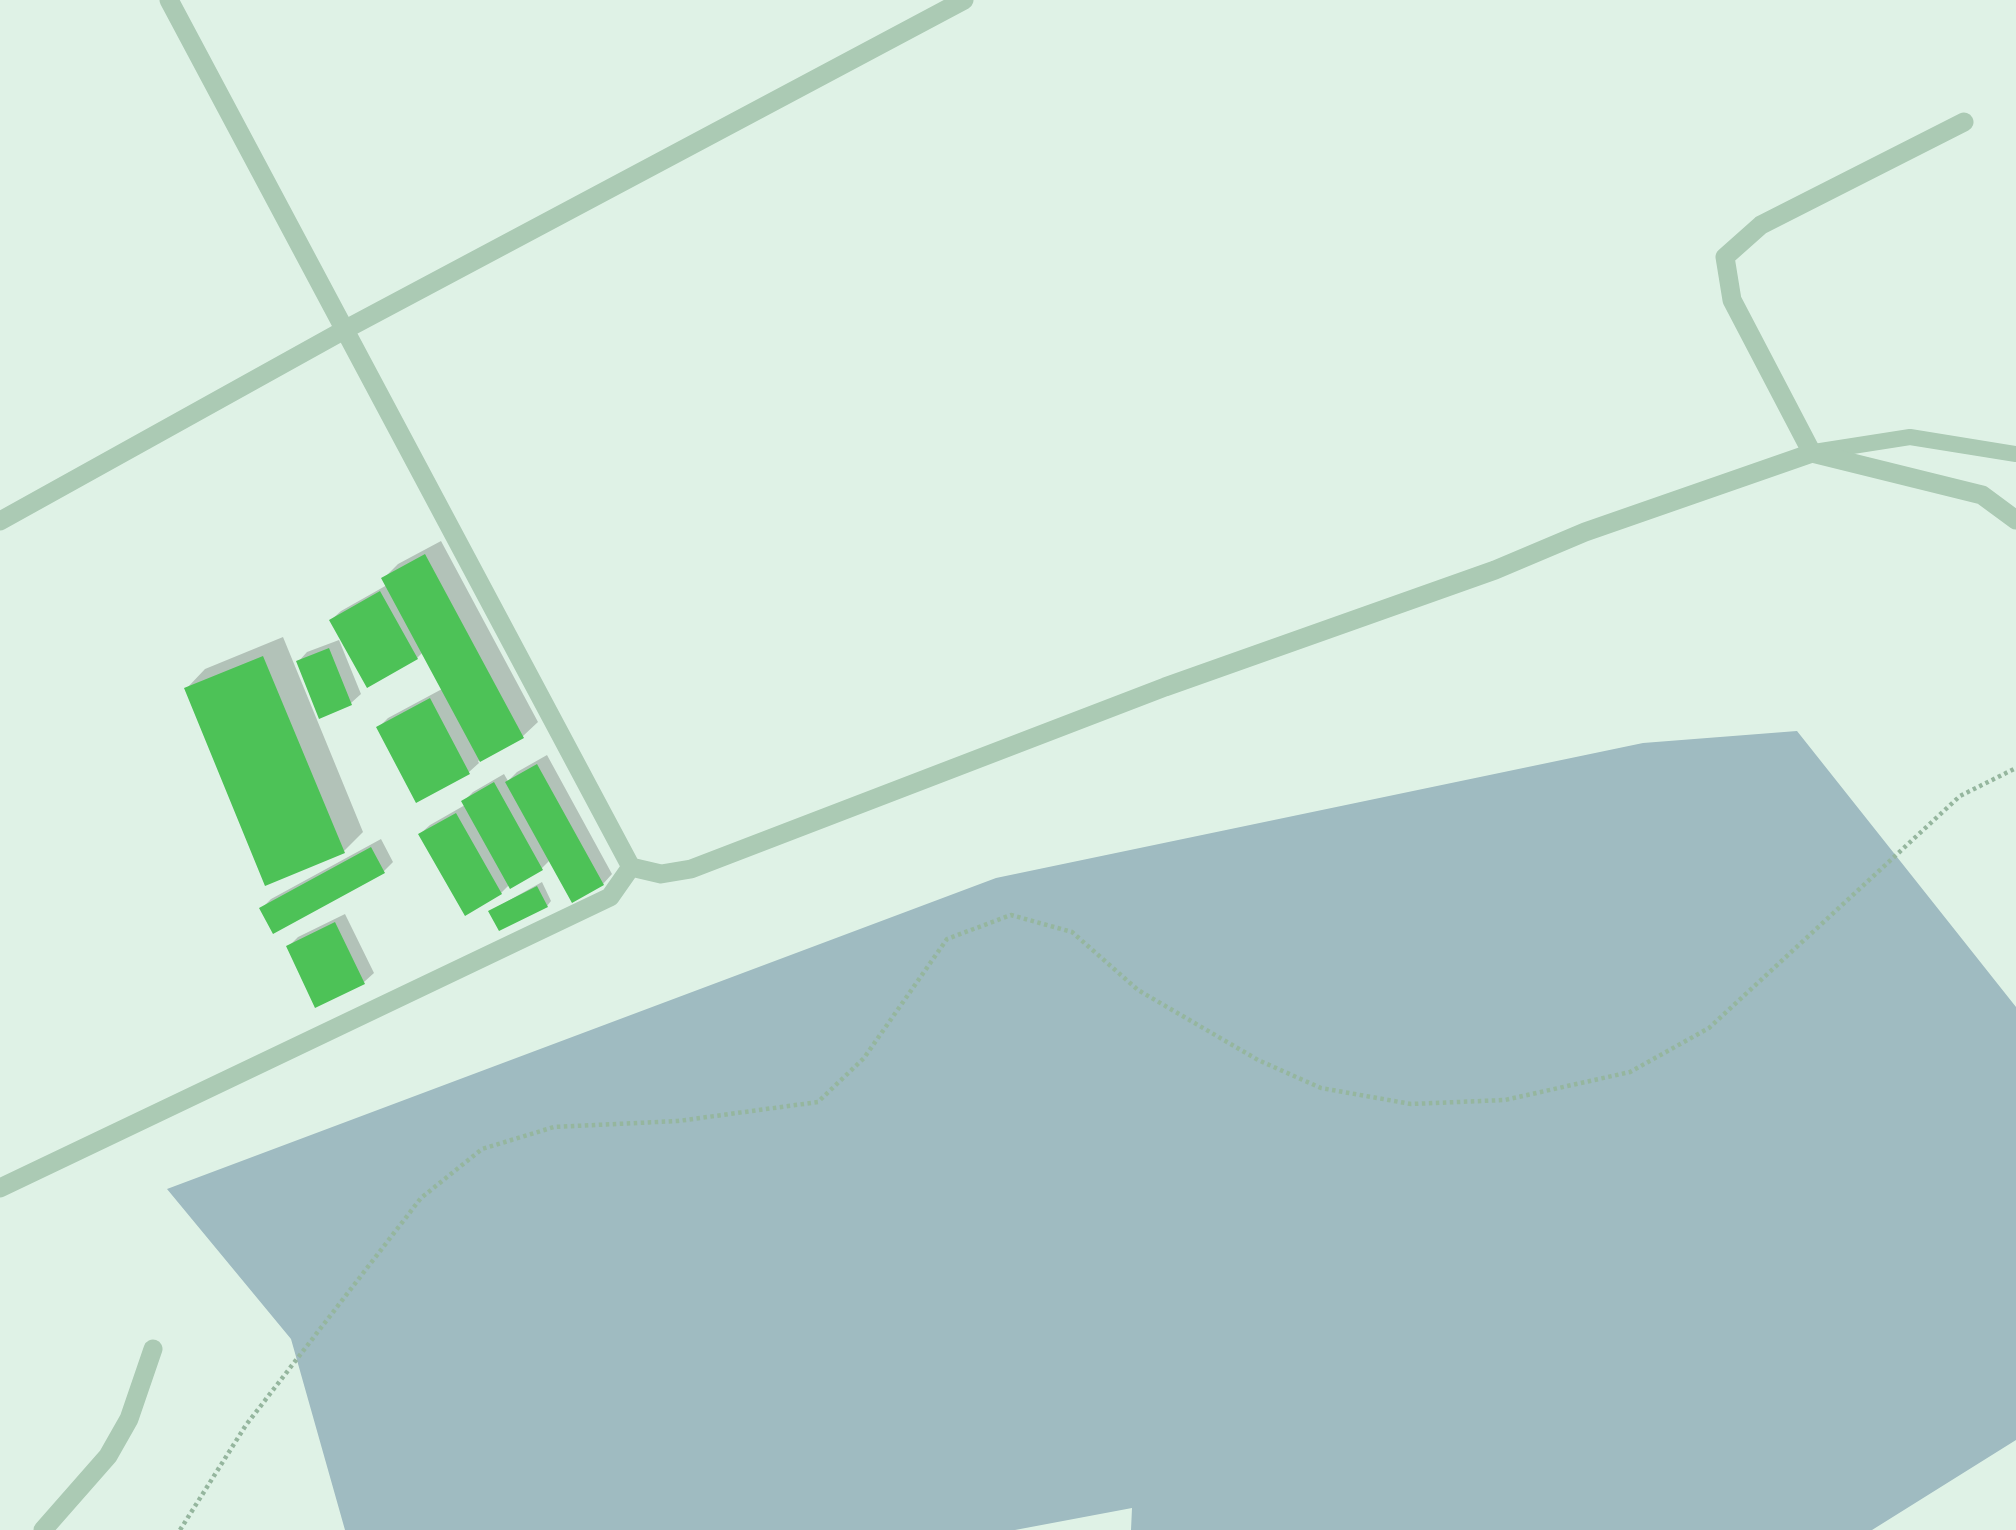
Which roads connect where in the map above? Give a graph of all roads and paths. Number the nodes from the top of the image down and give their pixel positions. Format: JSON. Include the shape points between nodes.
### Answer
{"nodes":[{"id":1,"x":169,"y":0,"type":"edge"},
{"id":2,"x":964,"y":0,"type":"edge"},
{"id":3,"x":1964,"y":122,"type":"dead end"},
{"id":4,"x":346,"y":329,"type":"junction"},
{"id":5,"x":1812,"y":453,"type":"junction"},
{"id":6,"x":2016,"y":454,"type":"edge"},
{"id":7,"x":2016,"y":520,"type":"edge"},
{"id":8,"x":0,"y":521,"type":"edge"},
{"id":9,"x":2016,"y":768,"type":"edge"},
{"id":10,"x":631,"y":867,"type":"junction"},
{"id":11,"x":0,"y":1188,"type":"edge"},
{"id":12,"x":153,"y":1349,"type":"dead end"},
{"id":13,"x":43,"y":1530,"type":"edge"},
{"id":14,"x":180,"y":1530,"type":"edge"}],
"edges":[{"from":1,"to":4,"type":"street"},
{"from":2,"to":4,"type":"street"},
{"from":3,"to":5,"type":"street","via":[[1760,225],[1725,257],[1732,300]]},
{"from":4,"to":8,"type":"street"},
{"from":4,"to":10,"type":"street"},
{"from":5,"to":6,"type":"lane","via":[[1910,437]]},
{"from":5,"to":7,"type":"street","via":[[1982,495]]},
{"from":5,"to":10,"type":"street","via":[[1597,527],[1496,570],[1165,687],[691,869],[661,874]]},
{"from":9,"to":14,"type":"path","via":[[1960,796],[1709,1028],[1630,1072],[1505,1100],[1411,1104],[1321,1088],[1258,1060],[1138,990],[1072,932],[1011,915],[947,939],[864,1058],[818,1102],[678,1121],[554,1126],[482,1149],[421,1198],[246,1425]]},
{"from":10,"to":11,"type":"street","via":[[610,897]]},
{"from":12,"to":13,"type":"street","via":[[129,1419],[108,1456]]}]}
